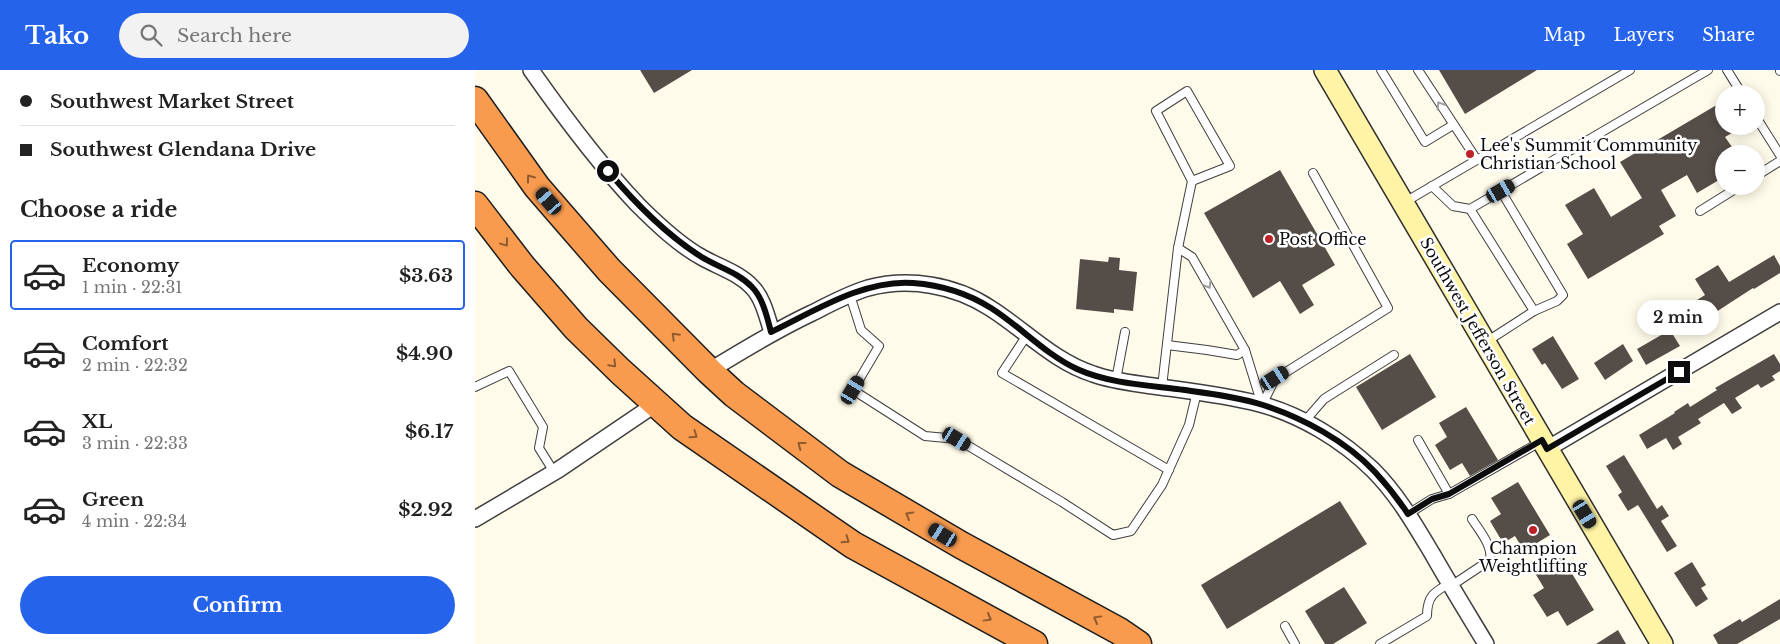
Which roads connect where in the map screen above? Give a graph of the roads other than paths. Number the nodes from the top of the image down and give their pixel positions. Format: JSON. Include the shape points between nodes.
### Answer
{"nodes":[{"id":1,"x":531,"y":70,"type":"edge"},
{"id":2,"x":1325,"y":70,"type":"edge"},
{"id":3,"x":1381,"y":70,"type":"edge"},
{"id":4,"x":1418,"y":70,"type":"edge"},
{"id":5,"x":1630,"y":70,"type":"edge"},
{"id":6,"x":1708,"y":70,"type":"edge"},
{"id":7,"x":1727,"y":70,"type":"edge"},
{"id":8,"x":1736,"y":85,"type":"edge"},
{"id":9,"x":475,"y":100,"type":"edge"},
{"id":10,"x":1453,"y":125,"type":"junction"},
{"id":11,"x":1765,"y":132,"type":"edge"},
{"id":12,"x":1780,"y":156,"type":"edge"},
{"id":13,"x":1477,"y":160,"type":"junction"},
{"id":14,"x":1780,"y":161,"type":"edge"},
{"id":15,"x":1765,"y":170,"type":"edge"},
{"id":16,"x":1313,"y":173,"type":"dead end"},
{"id":17,"x":1192,"y":181,"type":"junction"},
{"id":18,"x":1432,"y":186,"type":"junction"},
{"id":19,"x":1501,"y":191,"type":"junction"},
{"id":20,"x":1726,"y":195,"type":"edge"},
{"id":21,"x":1403,"y":203,"type":"junction"},
{"id":22,"x":475,"y":204,"type":"edge"},
{"id":23,"x":1470,"y":209,"type":"junction"},
{"id":24,"x":1701,"y":211,"type":"dead end"},
{"id":25,"x":1178,"y":248,"type":"junction"},
{"id":26,"x":850,"y":295,"type":"junction"},
{"id":27,"x":1534,"y":310,"type":"junction"},
{"id":28,"x":1780,"y":312,"type":"edge"},
{"id":29,"x":771,"y":332,"type":"junction"},
{"id":30,"x":1125,"y":332,"type":"dead end"},
{"id":31,"x":1027,"y":335,"type":"junction"},
{"id":32,"x":1485,"y":342,"type":"junction"},
{"id":33,"x":1167,"y":345,"type":"junction"},
{"id":34,"x":1245,"y":350,"type":"junction"},
{"id":35,"x":1394,"y":355,"type":"dead end"},
{"id":36,"x":709,"y":371,"type":"junction"},
{"id":37,"x":1116,"y":380,"type":"junction"},
{"id":38,"x":475,"y":386,"type":"edge"},
{"id":39,"x":1162,"y":387,"type":"junction"},
{"id":40,"x":1197,"y":392,"type":"junction"},
{"id":41,"x":657,"y":404,"type":"junction"},
{"id":42,"x":1262,"y":404,"type":"junction"},
{"id":43,"x":1304,"y":422,"type":"junction"},
{"id":44,"x":1418,"y":440,"type":"dead end"},
{"id":45,"x":1545,"y":445,"type":"junction"},
{"id":46,"x":1169,"y":470,"type":"junction"},
{"id":47,"x":554,"y":472,"type":"junction"},
{"id":48,"x":1449,"y":494,"type":"junction"},
{"id":49,"x":1408,"y":514,"type":"junction"},
{"id":50,"x":476,"y":517,"type":"edge"},
{"id":51,"x":1472,"y":519,"type":"dead end"},
{"id":52,"x":1451,"y":585,"type":"junction"},
{"id":53,"x":1285,"y":626,"type":"dead end"},
{"id":54,"x":1034,"y":644,"type":"edge"},
{"id":55,"x":1139,"y":644,"type":"edge"},
{"id":56,"x":1295,"y":644,"type":"edge"},
{"id":57,"x":1380,"y":644,"type":"edge"},
{"id":58,"x":1486,"y":644,"type":"edge"},
{"id":59,"x":1662,"y":644,"type":"edge"}],
"edges":[{"from":1,"to":29,"type":"street","via":[[589,149],[638,205],[680,243],[742,278],[753,288],[760,298]]},
{"from":2,"to":21,"type":"street","name":"Southwest Jefferson Street"},
{"from":3,"to":10,"type":"lane","via":[[1425,142]]},
{"from":10,"to":4,"type":"lane","one_way":true},
{"from":5,"to":13,"type":"lane"},
{"from":6,"to":19,"type":"lane"},
{"from":7,"to":8,"type":"lane"},
{"from":36,"to":9,"type":"highway","one_way":true,"via":[[609,270],[537,187]]},
{"from":10,"to":13,"type":"lane"},
{"from":11,"to":12,"type":"lane"},
{"from":13,"to":18,"type":"lane"},
{"from":14,"to":15,"type":"lane"},
{"from":16,"to":42,"type":"lane","via":[[1388,308],[1275,378]]},
{"from":17,"to":17,"type":"lane","via":[[1155,112],[1187,91],[1230,166]]},
{"from":17,"to":25,"type":"lane"},
{"from":18,"to":21,"type":"lane"},
{"from":18,"to":23,"type":"lane","via":[[1453,206]]},
{"from":19,"to":23,"type":"lane"},
{"from":19,"to":27,"type":"lane","via":[[1563,295],[1557,301]]},
{"from":20,"to":24,"type":"lane"},
{"from":21,"to":32,"type":"street","name":"Southwest Jefferson Street"},
{"from":22,"to":41,"type":"highway","one_way":true,"via":[[522,266],[576,328]]},
{"from":23,"to":27,"type":"lane"},
{"from":25,"to":33,"type":"lane"},
{"from":25,"to":34,"type":"lane","one_way":true,"via":[[1192,257]]},
{"from":26,"to":29,"type":"street"},
{"from":26,"to":31,"type":"street","via":[[889,284],[911,283],[953,290],[992,308]]},
{"from":26,"to":46,"type":"lane","via":[[861,330],[879,346],[853,390],[925,436],[957,439],[1113,535],[1131,532]]},
{"from":27,"to":32,"type":"lane"},
{"from":28,"to":45,"type":"street"},
{"from":29,"to":36,"type":"street"},
{"from":30,"to":37,"type":"lane"},
{"from":31,"to":37,"type":"street","via":[[1060,360]]},
{"from":31,"to":46,"type":"lane","via":[[1002,373]]},
{"from":32,"to":45,"type":"street","name":"Southwest Jefferson Street"},
{"from":33,"to":34,"type":"lane","via":[[1237,356]]},
{"from":33,"to":39,"type":"lane"},
{"from":34,"to":42,"type":"lane"},
{"from":35,"to":43,"type":"lane","via":[[1324,399]]},
{"from":55,"to":36,"type":"highway","one_way":true,"via":[[840,474],[734,394]]},
{"from":37,"to":39,"type":"street"},
{"from":38,"to":47,"type":"lane","via":[[509,371],[543,427],[539,448]]},
{"from":39,"to":40,"type":"street"},
{"from":40,"to":42,"type":"street"},
{"from":40,"to":46,"type":"lane","via":[[1189,425]]},
{"from":41,"to":47,"type":"street"},
{"from":41,"to":54,"type":"highway","one_way":true,"via":[[682,427],[853,545]]},
{"from":42,"to":43,"type":"street"},
{"from":43,"to":49,"type":"street","via":[[1356,455],[1374,471]]},
{"from":44,"to":48,"type":"lane"},
{"from":45,"to":48,"type":"lane"},
{"from":45,"to":59,"type":"street","name":"Southwest Jefferson Street"},
{"from":47,"to":50,"type":"street"},
{"from":48,"to":49,"type":"lane","via":[[1432,499]]},
{"from":49,"to":52,"type":"street"},
{"from":51,"to":52,"type":"lane","via":[[1487,544],[1490,560]]},
{"from":52,"to":57,"type":"lane","via":[[1433,593],[1427,606],[1427,616]]},
{"from":52,"to":58,"type":"street"},
{"from":53,"to":56,"type":"lane"}]}
